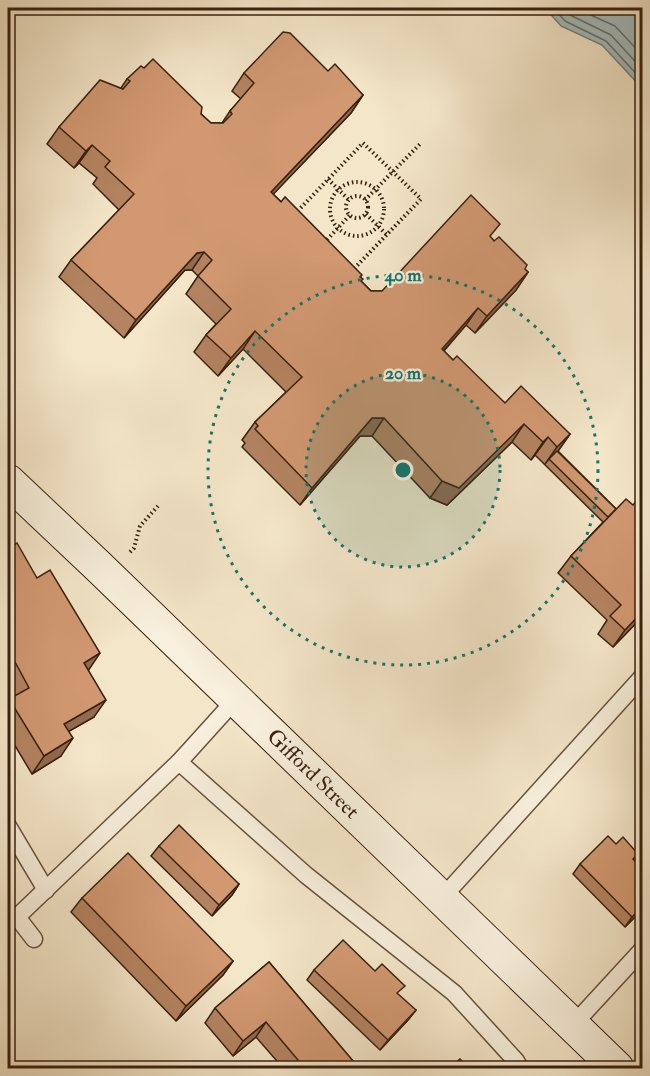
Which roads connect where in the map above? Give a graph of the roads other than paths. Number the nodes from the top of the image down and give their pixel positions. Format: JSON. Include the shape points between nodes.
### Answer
{"nodes":[{"id":1,"x":8,"y":481,"type":"edge"},
{"id":2,"x":642,"y":677,"type":"edge"},
{"id":3,"x":236,"y":699,"type":"junction"},
{"id":4,"x":179,"y":762,"type":"junction"},
{"id":5,"x":8,"y":826,"type":"edge"},
{"id":6,"x":46,"y":890,"type":"junction"},
{"id":7,"x":442,"y":898,"type":"junction"},
{"id":8,"x":12,"y":922,"type":"edge"},
{"id":9,"x":34,"y":939,"type":"dead end"},
{"id":10,"x":642,"y":950,"type":"edge"},
{"id":11,"x":573,"y":1025,"type":"junction"},
{"id":12,"x":520,"y":1068,"type":"edge"},
{"id":13,"x":617,"y":1068,"type":"edge"}],
"edges":[{"from":1,"to":3,"type":"main road","name":"Gifford Street"},
{"from":2,"to":7,"type":"lane"},
{"from":3,"to":4,"type":"lane"},
{"from":3,"to":7,"type":"main road","name":"Gifford Street"},
{"from":4,"to":6,"type":"lane"},
{"from":4,"to":12,"type":"lane","via":[[306,875],[454,993]]},
{"from":5,"to":6,"type":"lane"},
{"from":6,"to":8,"type":"lane"},
{"from":7,"to":11,"type":"main road","name":"Gifford Street"},
{"from":8,"to":9,"type":"lane"},
{"from":10,"to":11,"type":"lane"},
{"from":11,"to":13,"type":"main road","name":"Gifford Street"}]}
